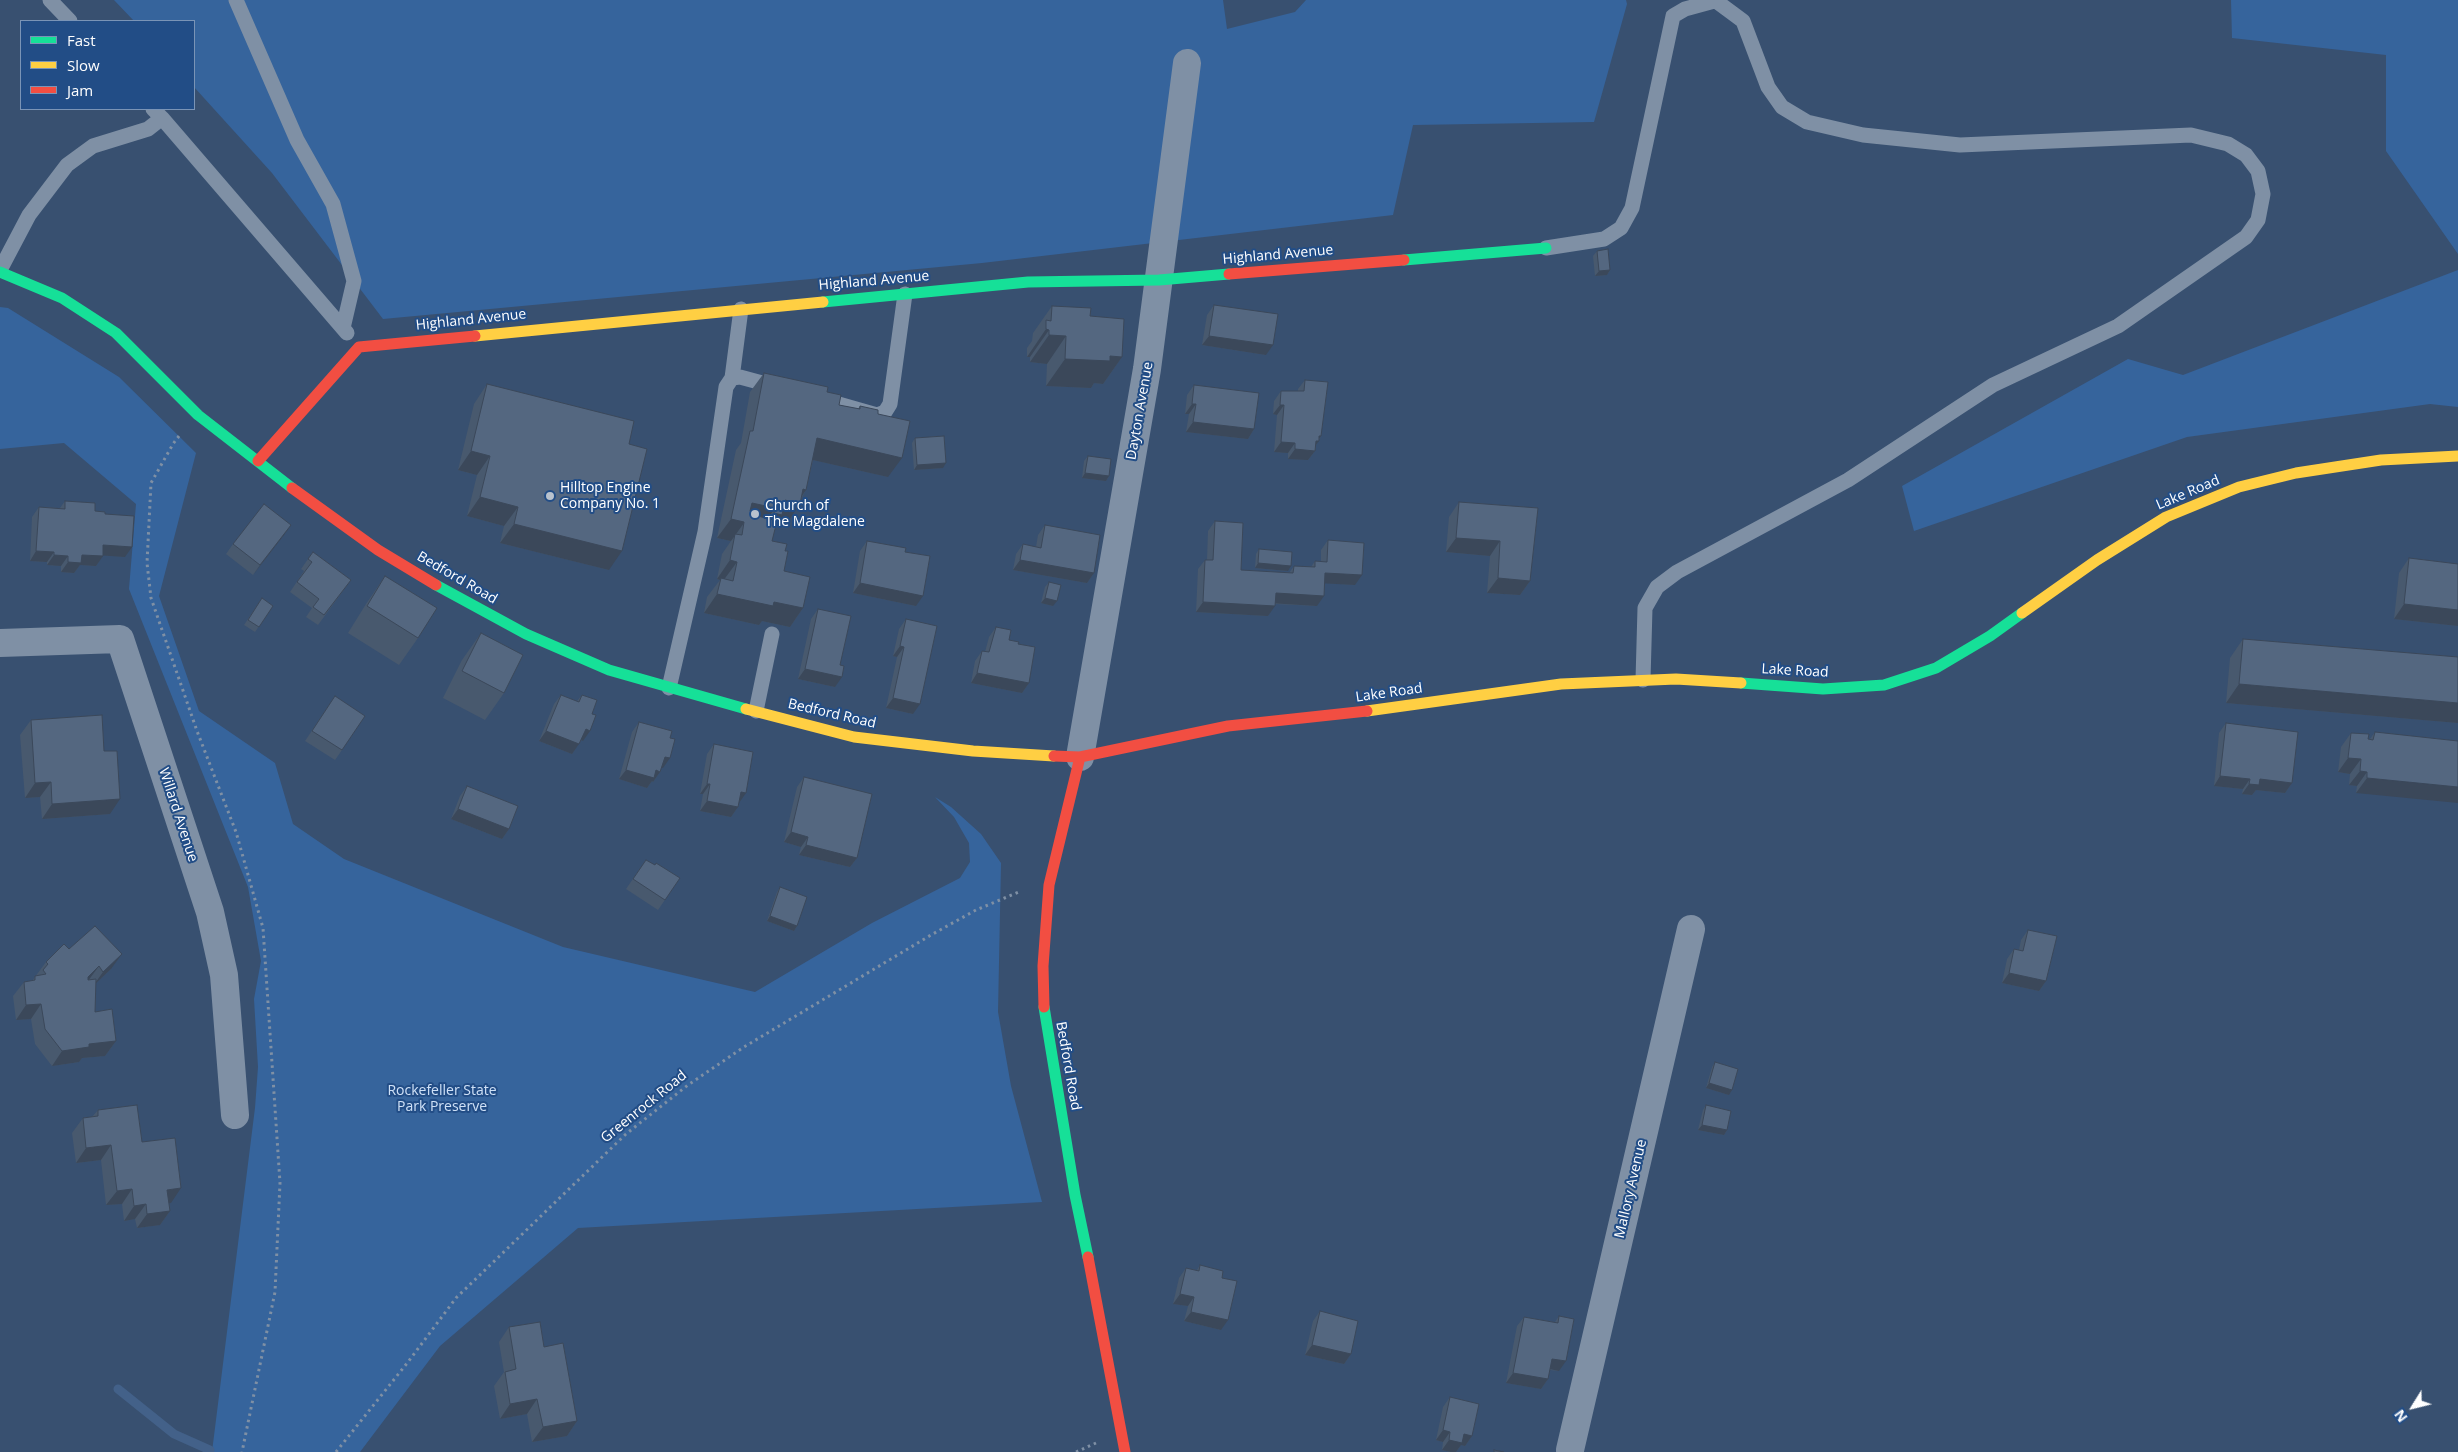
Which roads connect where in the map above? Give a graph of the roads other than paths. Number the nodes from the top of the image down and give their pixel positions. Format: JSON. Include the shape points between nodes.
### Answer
{"nodes":[{"id":1,"x":50,"y":0,"type":"edge"},
{"id":2,"x":236,"y":0,"type":"edge"},
{"id":3,"x":1717,"y":0,"type":"edge"},
{"id":4,"x":1696,"y":3,"type":"edge"},
{"id":5,"x":69,"y":20,"type":"edge"},
{"id":6,"x":1187,"y":62,"type":"dead end"},
{"id":7,"x":158,"y":114,"type":"edge"},
{"id":8,"x":1546,"y":248,"type":"joint"},
{"id":9,"x":0,"y":271,"type":"edge"},
{"id":10,"x":1159,"y":280,"type":"junction"},
{"id":11,"x":905,"y":294,"type":"junction"},
{"id":12,"x":741,"y":309,"type":"junction"},
{"id":13,"x":343,"y":328,"type":"junction"},
{"id":14,"x":359,"y":347,"type":"junction"},
{"id":15,"x":732,"y":378,"type":"junction"},
{"id":16,"x":2458,"y":456,"type":"edge"},
{"id":17,"x":258,"y":461,"type":"junction"},
{"id":18,"x":772,"y":634,"type":"edge"},
{"id":19,"x":0,"y":643,"type":"edge"},
{"id":20,"x":1643,"y":680,"type":"junction"},
{"id":21,"x":669,"y":688,"type":"junction"},
{"id":22,"x":756,"y":711,"type":"junction"},
{"id":23,"x":1080,"y":757,"type":"junction"},
{"id":24,"x":1691,"y":929,"type":"dead end"},
{"id":25,"x":235,"y":1115,"type":"dead end"},
{"id":26,"x":1570,"y":1450,"type":"dead end"},
{"id":27,"x":1126,"y":1452,"type":"edge"}],
"edges":[{"from":1,"to":5,"type":"lane"},
{"from":2,"to":13,"type":"lane","via":[[297,140],[333,204],[354,281]]},
{"from":3,"to":4,"type":"lane"},
{"from":3,"to":20,"type":"lane","via":[[1743,21],[1768,87],[1782,106],[1807,122],[1863,135],[1960,144],[2191,135],[2228,144],[2246,155],[2258,171],[2263,194],[2258,220],[2246,237],[2118,326],[1993,385],[1848,480],[1677,572],[1656,587],[1645,608]]},
{"from":4,"to":8,"type":"lane","via":[[1673,16],[1632,208],[1620,228],[1604,239]]},
{"from":6,"to":10,"type":"street","name":"Dayton Avenue"},
{"from":7,"to":9,"type":"lane","via":[[148,129],[93,146],[67,165],[29,215]]},
{"from":7,"to":13,"type":"lane"},
{"from":8,"to":10,"type":"street","name":"Highland Avenue"},
{"from":9,"to":17,"type":"street","name":"Bedford Road","via":[[62,298],[116,333],[198,415]]},
{"from":10,"to":11,"type":"street","name":"Highland Avenue","via":[[1028,282]]},
{"from":10,"to":23,"type":"street","name":"Dayton Avenue","via":[[1147,369]]},
{"from":11,"to":12,"type":"street","name":"Highland Avenue"},
{"from":11,"to":15,"type":"lane","via":[[890,404],[885,412],[877,415],[740,377]]},
{"from":12,"to":14,"type":"street","name":"Highland Avenue"},
{"from":12,"to":15,"type":"lane"},
{"from":13,"to":14,"type":"lane"},
{"from":14,"to":17,"type":"street"},
{"from":15,"to":21,"type":"lane","via":[[726,387],[705,532]]},
{"from":16,"to":20,"type":"street","name":"Lake Road","via":[[2381,460],[2296,473],[2239,487],[2166,517],[2097,560],[1990,636],[1936,668],[1884,685],[1823,689],[1676,679]]},
{"from":17,"to":21,"type":"street","name":"Bedford Road","via":[[378,550],[454,596],[526,634],[601,666]]},
{"from":18,"to":22,"type":"lane"},
{"from":19,"to":25,"type":"street","name":"Willard Avenue","via":[[120,639],[210,912],[224,975]]},
{"from":20,"to":23,"type":"street","name":"Lake Road","via":[[1561,684],[1228,726]]},
{"from":21,"to":22,"type":"street","name":"Bedford Road"},
{"from":22,"to":23,"type":"street","name":"Bedford Road","via":[[854,737],[973,751]]},
{"from":23,"to":27,"type":"street","name":"Bedford Road","via":[[1049,885],[1042,966],[1044,1018]]},
{"from":24,"to":26,"type":"street","name":"Mallory Avenue"}]}
